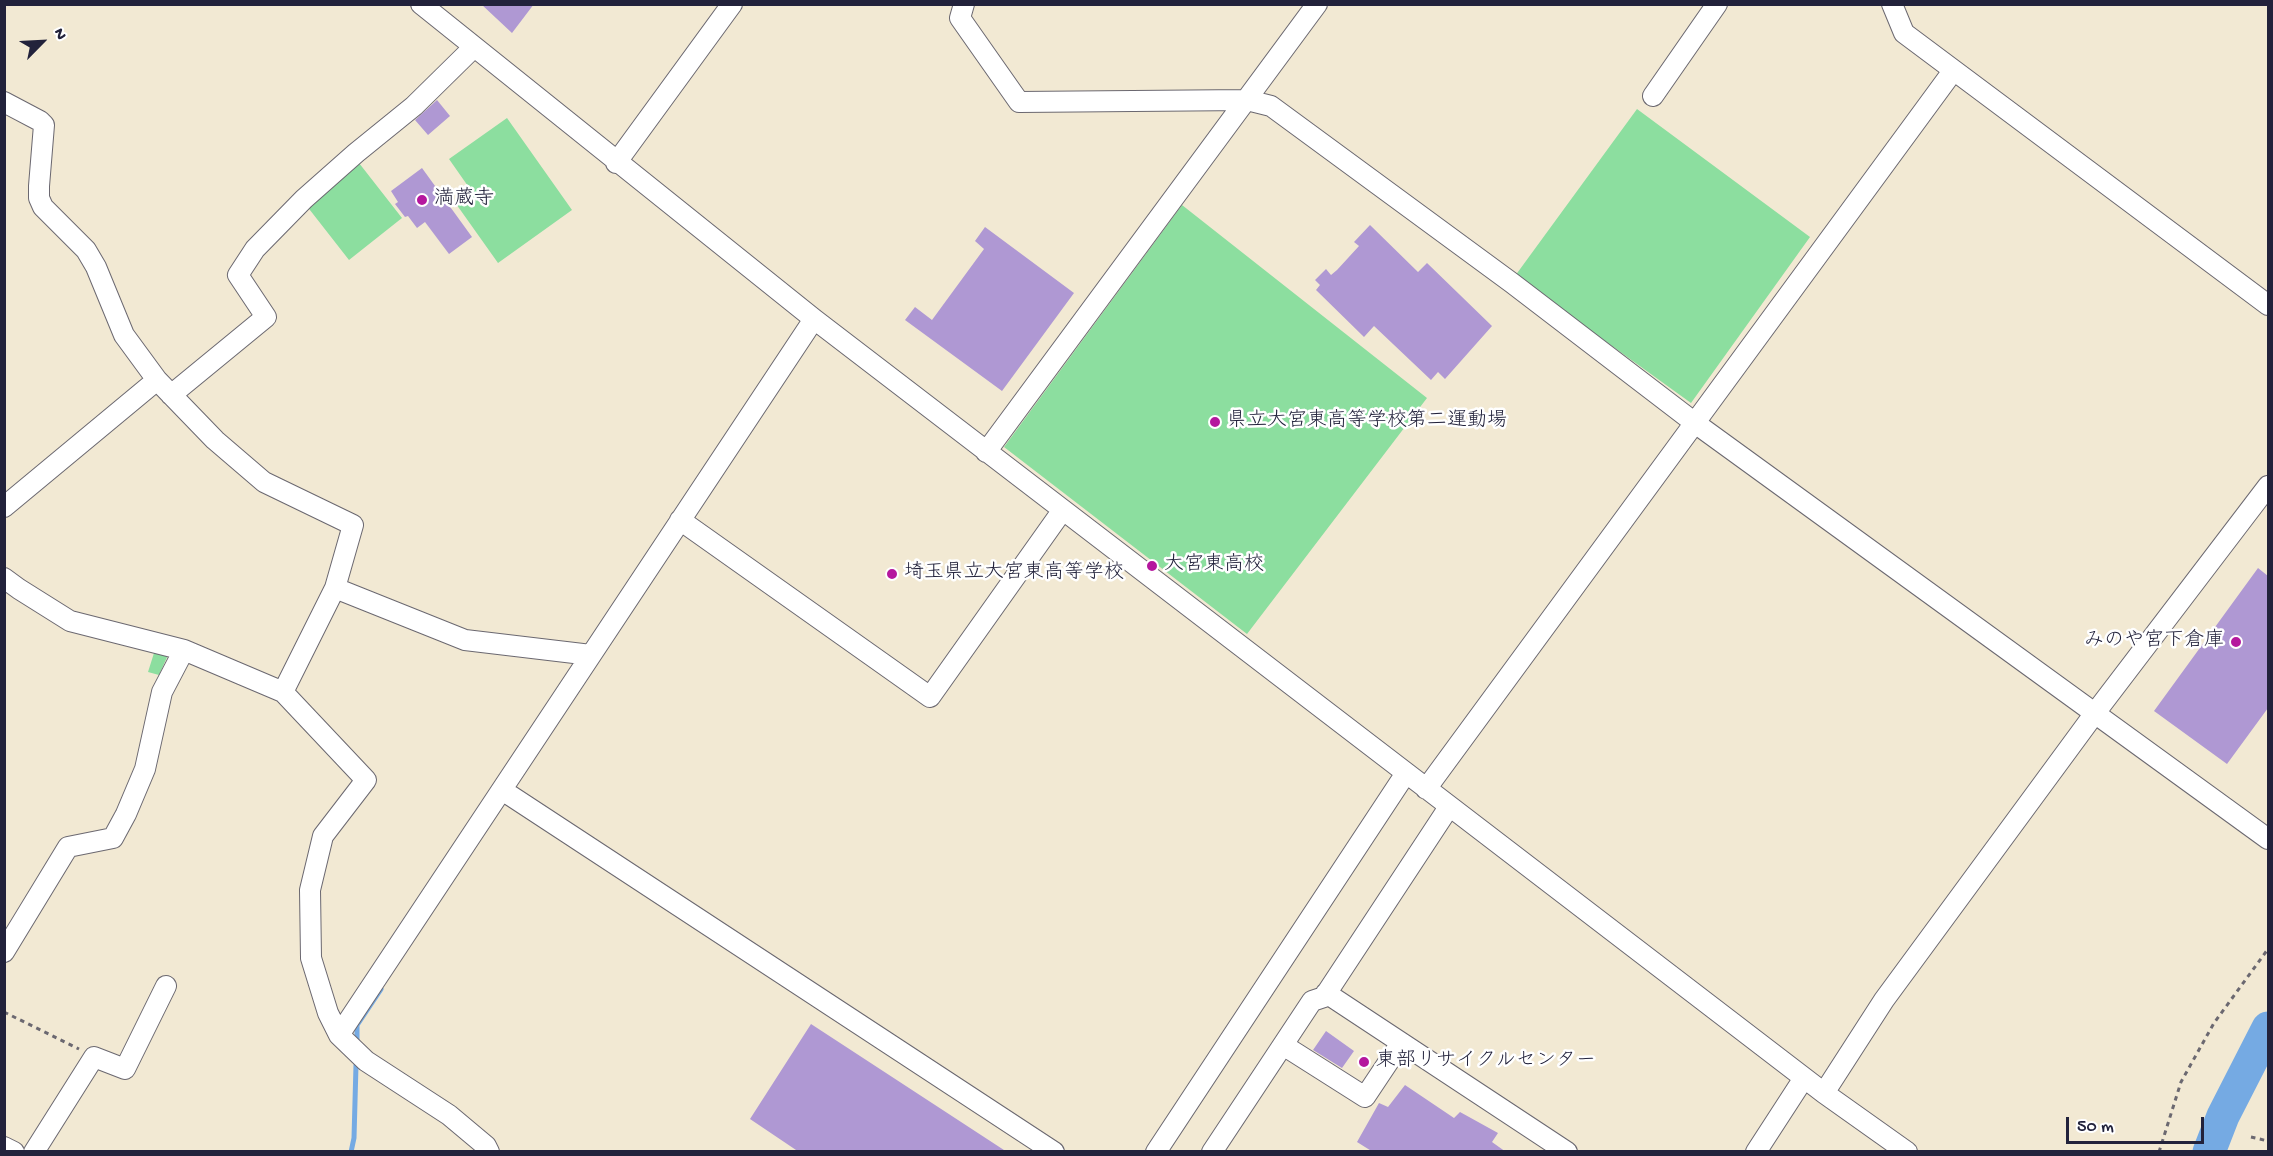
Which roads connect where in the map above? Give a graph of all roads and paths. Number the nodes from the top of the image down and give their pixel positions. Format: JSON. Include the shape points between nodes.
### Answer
{"nodes":[{"id":1,"x":421,"y":4,"type":"edge"},
{"id":2,"x":732,"y":4,"type":"edge"},
{"id":3,"x":964,"y":4,"type":"edge"},
{"id":4,"x":1317,"y":4,"type":"edge"},
{"id":5,"x":1717,"y":4,"type":"edge"},
{"id":6,"x":1892,"y":4,"type":"edge"},
{"id":7,"x":474,"y":47,"type":"junction"},
{"id":8,"x":1953,"y":71,"type":"junction"},
{"id":9,"x":1653,"y":96,"type":"dead end"},
{"id":10,"x":1246,"y":100,"type":"junction"},
{"id":11,"x":4,"y":102,"type":"edge"},
{"id":12,"x":616,"y":163,"type":"junction"},
{"id":13,"x":2268,"y":305,"type":"edge"},
{"id":14,"x":814,"y":319,"type":"junction"},
{"id":15,"x":157,"y":380,"type":"junction"},
{"id":16,"x":171,"y":396,"type":"junction"},
{"id":17,"x":1695,"y":423,"type":"junction"},
{"id":18,"x":986,"y":452,"type":"junction"},
{"id":19,"x":2268,"y":486,"type":"edge"},
{"id":20,"x":4,"y":507,"type":"edge"},
{"id":21,"x":1062,"y":511,"type":"junction"},
{"id":22,"x":680,"y":520,"type":"junction"},
{"id":23,"x":4,"y":578,"type":"edge"},
{"id":24,"x":335,"y":588,"type":"junction"},
{"id":25,"x":184,"y":650,"type":"junction"},
{"id":26,"x":591,"y":655,"type":"junction"},
{"id":27,"x":283,"y":692,"type":"junction"},
{"id":28,"x":2096,"y":713,"type":"junction"},
{"id":29,"x":1406,"y":773,"type":"junction"},
{"id":30,"x":1426,"y":789,"type":"junction"},
{"id":31,"x":502,"y":790,"type":"junction"},
{"id":32,"x":1449,"y":807,"type":"junction"},
{"id":33,"x":2268,"y":839,"type":"edge"},
{"id":34,"x":5,"y":948,"type":"edge"},
{"id":35,"x":2268,"y":949,"type":"edge"},
{"id":36,"x":166,"y":986,"type":"dead end"},
{"id":37,"x":1326,"y":993,"type":"junction"},
{"id":38,"x":4,"y":1012,"type":"edge"},
{"id":39,"x":339,"y":1035,"type":"junction"},
{"id":40,"x":1401,"y":1042,"type":"junction"},
{"id":41,"x":1283,"y":1045,"type":"junction"},
{"id":42,"x":94,"y":1057,"type":"junction"},
{"id":43,"x":1804,"y":1078,"type":"junction"},
{"id":44,"x":1824,"y":1093,"type":"junction"},
{"id":45,"x":2251,"y":1137,"type":"dead end"},
{"id":46,"x":2268,"y":1141,"type":"edge"},
{"id":47,"x":4,"y":1147,"type":"edge"},
{"id":48,"x":14,"y":1152,"type":"edge"},
{"id":49,"x":34,"y":1152,"type":"edge"},
{"id":50,"x":489,"y":1152,"type":"edge"},
{"id":51,"x":1054,"y":1152,"type":"edge"},
{"id":52,"x":1156,"y":1152,"type":"edge"},
{"id":53,"x":1212,"y":1152,"type":"edge"},
{"id":54,"x":1567,"y":1152,"type":"edge"},
{"id":55,"x":1756,"y":1152,"type":"edge"},
{"id":56,"x":1907,"y":1152,"type":"edge"},
{"id":57,"x":2159,"y":1152,"type":"edge"}],
"edges":[{"from":1,"to":7,"type":"street"},
{"from":2,"to":12,"type":"street"},
{"from":3,"to":10,"type":"street","via":[[960,18],[1018,102]]},
{"from":4,"to":10,"type":"street"},
{"from":5,"to":9,"type":"street"},
{"from":6,"to":8,"type":"street","via":[[1904,33]]},
{"from":7,"to":12,"type":"street"},
{"from":7,"to":16,"type":"street","via":[[414,106],[303,199],[255,249],[238,275],[266,317]]},
{"from":8,"to":13,"type":"street"},
{"from":8,"to":17,"type":"street"},
{"from":10,"to":17,"type":"street","via":[[1271,106]]},
{"from":10,"to":18,"type":"street"},
{"from":11,"to":15,"type":"street","via":[[44,125],[39,198],[43,207],[86,250],[124,334]]},
{"from":12,"to":14,"type":"street"},
{"from":14,"to":18,"type":"street"},
{"from":14,"to":22,"type":"street"},
{"from":15,"to":16,"type":"street"},
{"from":15,"to":20,"type":"street"},
{"from":16,"to":24,"type":"street","via":[[264,482],[353,525]]},
{"from":17,"to":28,"type":"street"},
{"from":17,"to":30,"type":"street"},
{"from":18,"to":21,"type":"street"},
{"from":19,"to":28,"type":"street"},
{"from":21,"to":22,"type":"street","via":[[930,697]]},
{"from":21,"to":29,"type":"street"},
{"from":22,"to":26,"type":"street"},
{"from":23,"to":25,"type":"street","via":[[70,621]]},
{"from":24,"to":26,"type":"street","via":[[465,640]]},
{"from":24,"to":27,"type":"street"},
{"from":25,"to":27,"type":"street"},
{"from":25,"to":34,"type":"street","via":[[162,692],[145,769],[113,838],[68,848]]},
{"from":26,"to":31,"type":"street"},
{"from":27,"to":39,"type":"street","via":[[366,780],[323,836],[310,890],[311,958]]},
{"from":28,"to":33,"type":"street"},
{"from":28,"to":44,"type":"street","via":[[1884,1000]]},
{"from":29,"to":30,"type":"street"},
{"from":29,"to":52,"type":"street"},
{"from":30,"to":32,"type":"street"},
{"from":31,"to":39,"type":"street"},
{"from":31,"to":51,"type":"street"},
{"from":32,"to":37,"type":"street"},
{"from":32,"to":43,"type":"street"},
{"from":35,"to":57,"type":"path","via":[[2214,1023],[2181,1082]]},
{"from":36,"to":42,"type":"street","via":[[125,1069]]},
{"from":37,"to":40,"type":"street"},
{"from":37,"to":41,"type":"street","via":[[1312,1001]]},
{"from":38,"to":42,"type":"path"},
{"from":39,"to":50,"type":"street","via":[[366,1061],[449,1115]]},
{"from":40,"to":41,"type":"street","via":[[1365,1097]]},
{"from":40,"to":54,"type":"street"},
{"from":41,"to":53,"type":"street"},
{"from":42,"to":49,"type":"street"},
{"from":43,"to":44,"type":"street"},
{"from":43,"to":55,"type":"street"},
{"from":44,"to":56,"type":"street"},
{"from":45,"to":46,"type":"path"},
{"from":47,"to":48,"type":"street"}]}
